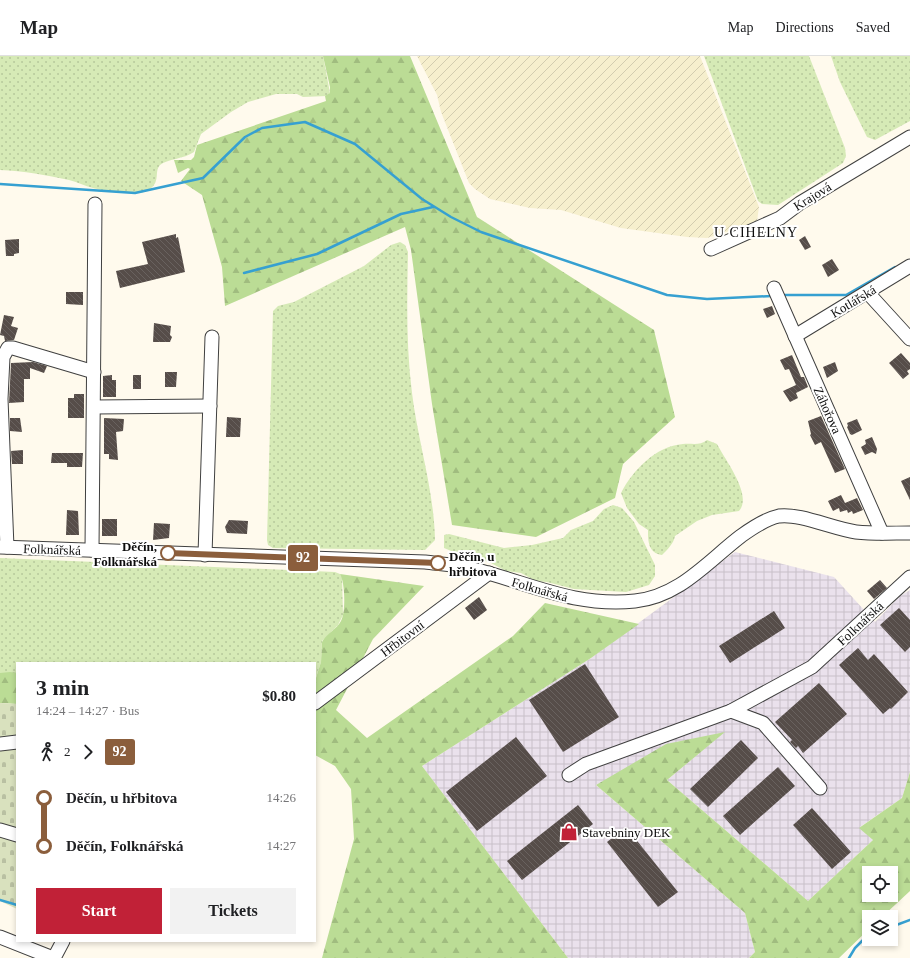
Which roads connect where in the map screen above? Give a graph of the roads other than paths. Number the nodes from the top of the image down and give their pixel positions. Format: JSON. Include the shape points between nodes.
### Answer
{"nodes":[{"id":1,"x":910,"y":137,"type":"edge"},
{"id":2,"x":95,"y":204,"type":"dead end"},
{"id":3,"x":711,"y":249,"type":"dead end"},
{"id":4,"x":910,"y":266,"type":"edge"},
{"id":5,"x":774,"y":288,"type":"dead end"},
{"id":6,"x":868,"y":293,"type":"junction"},
{"id":7,"x":795,"y":336,"type":"junction"},
{"id":8,"x":212,"y":338,"type":"dead end"},
{"id":9,"x":910,"y":339,"type":"edge"},
{"id":10,"x":94,"y":372,"type":"junction"},
{"id":11,"x":210,"y":406,"type":"junction"},
{"id":12,"x":94,"y":407,"type":"junction"},
{"id":13,"x":882,"y":533,"type":"junction"},
{"id":14,"x":910,"y":533,"type":"edge"},
{"id":15,"x":3,"y":547,"type":"edge"},
{"id":16,"x":92,"y":550,"type":"junction"},
{"id":17,"x":205,"y":555,"type":"junction"},
{"id":18,"x":489,"y":573,"type":"junction"},
{"id":19,"x":910,"y":577,"type":"edge"},
{"id":20,"x":316,"y":702,"type":"edge"},
{"id":21,"x":731,"y":711,"type":"junction"},
{"id":22,"x":16,"y":742,"type":"edge"},
{"id":23,"x":0,"y":744,"type":"edge"},
{"id":24,"x":569,"y":775,"type":"dead end"},
{"id":25,"x":820,"y":788,"type":"dead end"},
{"id":26,"x":0,"y":830,"type":"edge"},
{"id":27,"x":16,"y":836,"type":"edge"},
{"id":28,"x":0,"y":937,"type":"edge"},
{"id":29,"x":62,"y":942,"type":"edge"},
{"id":30,"x":54,"y":958,"type":"edge"}],
"edges":[{"from":1,"to":3,"type":"street","name":"Krajová","via":[[800,203],[780,218]]},
{"from":2,"to":10,"type":"street"},
{"from":4,"to":6,"type":"street","name":"Kotlářská"},
{"from":5,"to":7,"type":"street","name":"Záhořova"},
{"from":6,"to":7,"type":"street","name":"Kotlářská"},
{"from":6,"to":9,"type":"street"},
{"from":7,"to":13,"type":"street","name":"Záhořova"},
{"from":8,"to":11,"type":"street"},
{"from":10,"to":12,"type":"street"},
{"from":10,"to":15,"type":"street","via":[[13,348],[3,354]]},
{"from":11,"to":12,"type":"street"},
{"from":11,"to":17,"type":"street"},
{"from":12,"to":16,"type":"street"},
{"from":13,"to":14,"type":"street","name":"Folknářská"},
{"from":13,"to":18,"type":"street","name":"Folknářská","via":[[855,532],[779,516],[754,526],[680,586],[655,597],[634,601],[598,601],[562,596]]},
{"from":15,"to":16,"type":"street","name":"Folknářská"},
{"from":16,"to":17,"type":"street","name":"Folknářská"},
{"from":17,"to":18,"type":"street","name":"Folknářská","via":[[425,562],[455,565]]},
{"from":18,"to":20,"type":"street","name":"Hřbitovní"},
{"from":19,"to":21,"type":"street","name":"Folknářská","via":[[812,667]]},
{"from":21,"to":24,"type":"street","name":"Folknářská","via":[[586,764]]},
{"from":21,"to":25,"type":"street","via":[[763,722]]},
{"from":22,"to":23,"type":"street"},
{"from":26,"to":27,"type":"street"},
{"from":28,"to":30,"type":"street"},
{"from":29,"to":30,"type":"street"}]}
